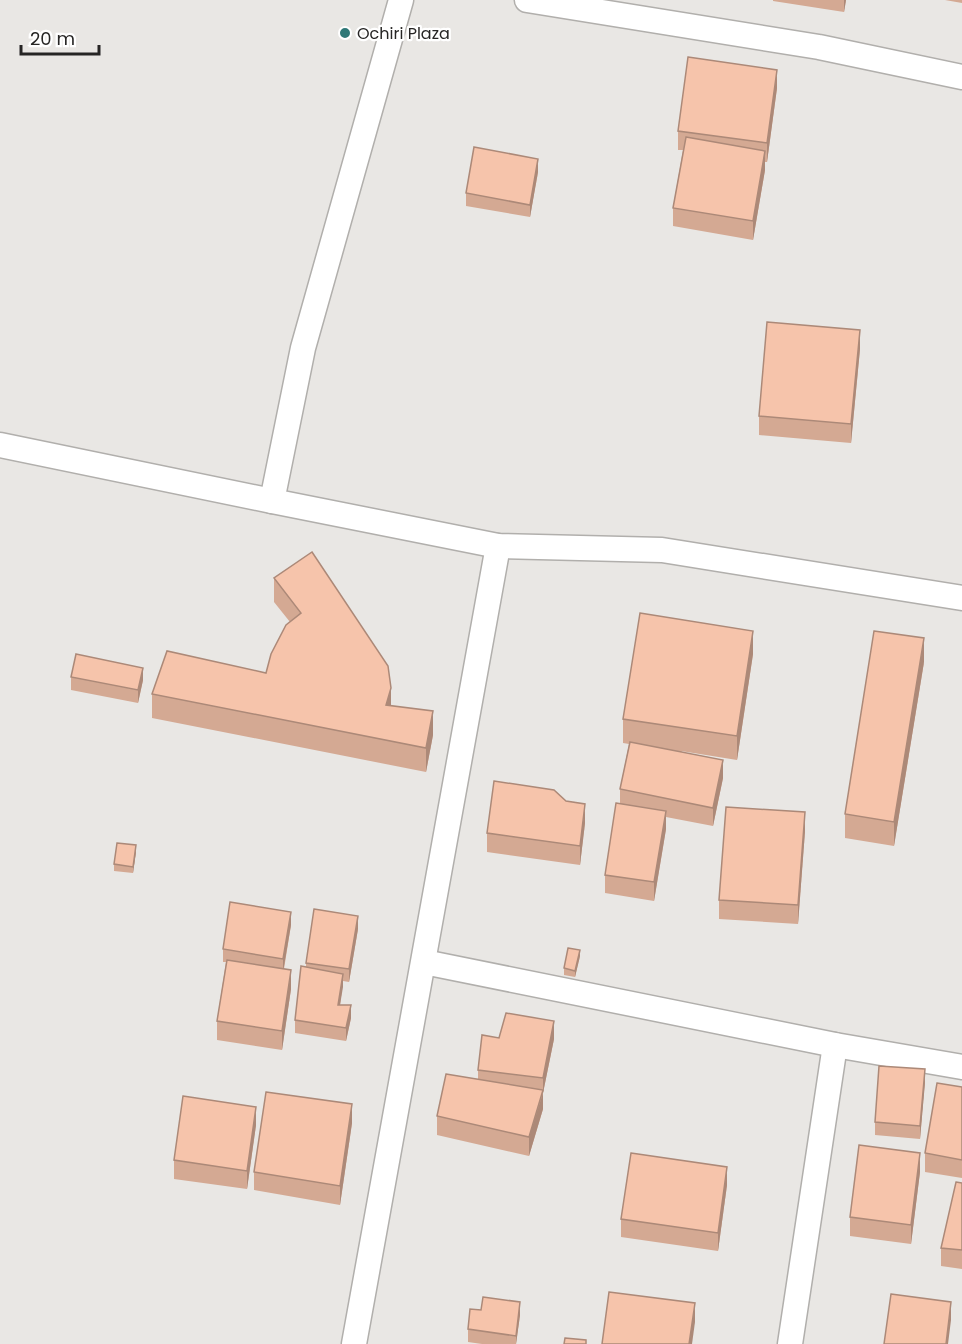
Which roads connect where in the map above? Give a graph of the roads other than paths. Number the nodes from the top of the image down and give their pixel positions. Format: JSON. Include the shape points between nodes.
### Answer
{"nodes":[{"id":1,"x":401,"y":0,"type":"edge"},
{"id":2,"x":526,"y":0,"type":"edge"},
{"id":3,"x":962,"y":77,"type":"edge"},
{"id":4,"x":0,"y":445,"type":"edge"},
{"id":5,"x":272,"y":501,"type":"junction"},
{"id":6,"x":498,"y":546,"type":"junction"},
{"id":7,"x":962,"y":598,"type":"edge"},
{"id":8,"x":424,"y":962,"type":"junction"},
{"id":9,"x":835,"y":1045,"type":"junction"},
{"id":10,"x":962,"y":1067,"type":"edge"},
{"id":11,"x":354,"y":1344,"type":"edge"},
{"id":12,"x":790,"y":1344,"type":"edge"}],
"edges":[{"from":1,"to":5,"type":"street","via":[[303,348]]},
{"from":2,"to":3,"type":"street","via":[[819,47]]},
{"from":4,"to":5,"type":"street"},
{"from":5,"to":6,"type":"street"},
{"from":6,"to":7,"type":"street","via":[[662,550]]},
{"from":6,"to":8,"type":"street"},
{"from":8,"to":9,"type":"street"},
{"from":8,"to":11,"type":"street"},
{"from":9,"to":10,"type":"street"},
{"from":9,"to":12,"type":"street"}]}
